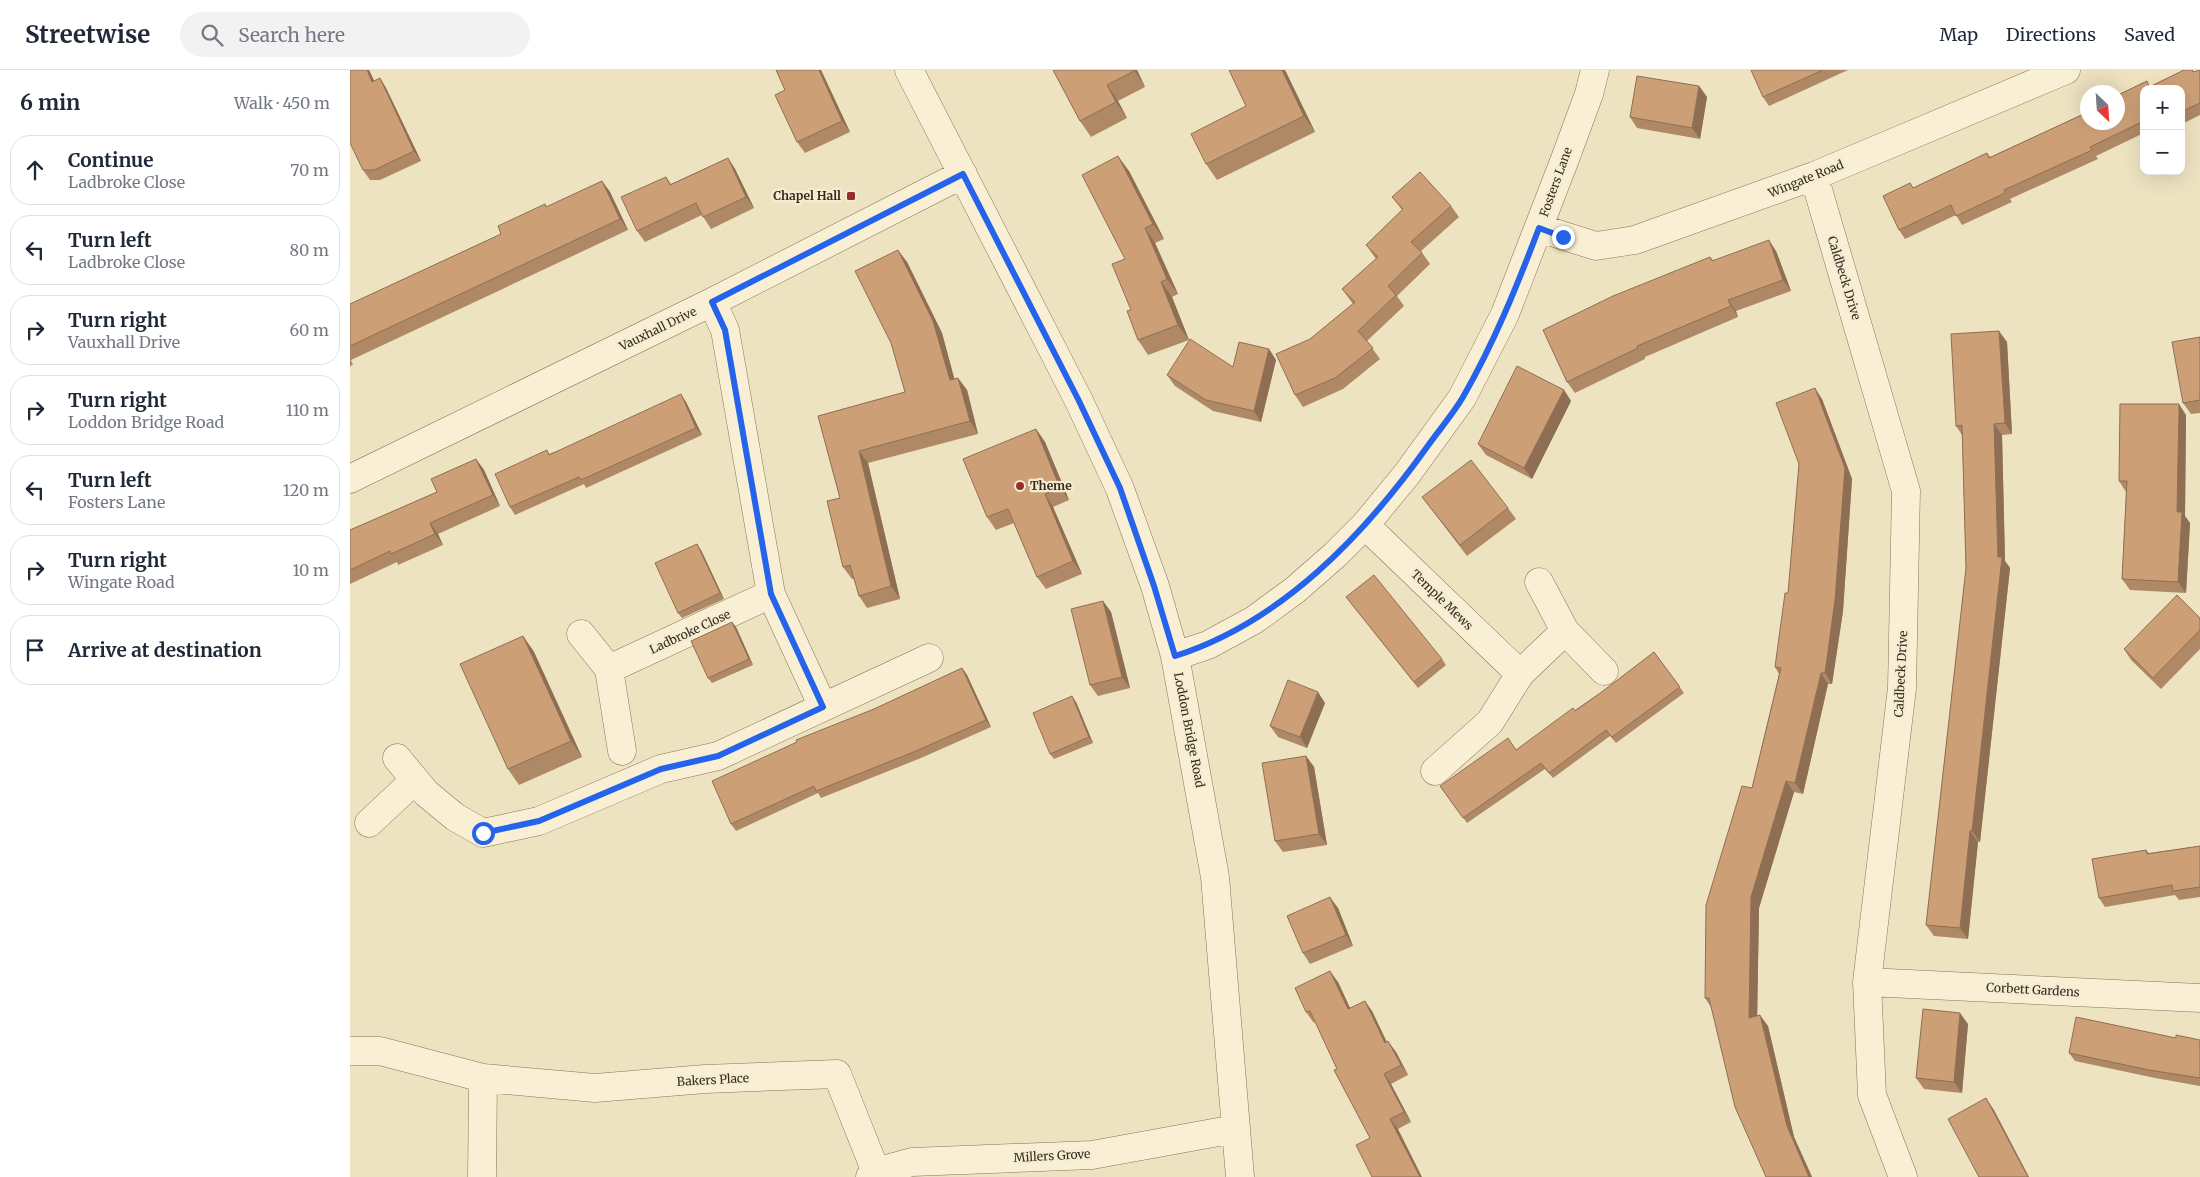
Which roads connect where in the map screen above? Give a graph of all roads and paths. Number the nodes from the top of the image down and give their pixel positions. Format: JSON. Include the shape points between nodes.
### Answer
{"nodes":[{"id":1,"x":909,"y":70,"type":"edge"},
{"id":2,"x":1595,"y":70,"type":"edge"},
{"id":3,"x":2066,"y":70,"type":"edge"},
{"id":4,"x":963,"y":174,"type":"junction"},
{"id":5,"x":1814,"y":176,"type":"junction"},
{"id":6,"x":1539,"y":228,"type":"junction"},
{"id":7,"x":712,"y":302,"type":"junction"},
{"id":8,"x":350,"y":479,"type":"edge"},
{"id":9,"x":1365,"y":524,"type":"junction"},
{"id":10,"x":1539,"y":582,"type":"dead end"},
{"id":11,"x":771,"y":594,"type":"junction"},
{"id":12,"x":1565,"y":631,"type":"junction"},
{"id":13,"x":581,"y":634,"type":"dead end"},
{"id":14,"x":1175,"y":656,"type":"junction"},
{"id":15,"x":929,"y":658,"type":"dead end"},
{"id":16,"x":610,"y":669,"type":"junction"},
{"id":17,"x":1604,"y":671,"type":"dead end"},
{"id":18,"x":1520,"y":674,"type":"junction"},
{"id":19,"x":823,"y":707,"type":"junction"},
{"id":20,"x":622,"y":751,"type":"dead end"},
{"id":21,"x":397,"y":758,"type":"dead end"},
{"id":22,"x":1435,"y":771,"type":"dead end"},
{"id":23,"x":415,"y":780,"type":"junction"},
{"id":24,"x":368,"y":823,"type":"dead end"},
{"id":25,"x":1867,"y":982,"type":"junction"},
{"id":26,"x":2200,"y":998,"type":"edge"},
{"id":27,"x":350,"y":1052,"type":"edge"},
{"id":28,"x":483,"y":1078,"type":"junction"},
{"id":29,"x":1235,"y":1129,"type":"junction"},
{"id":30,"x":873,"y":1175,"type":"edge"},
{"id":31,"x":482,"y":1177,"type":"edge"},
{"id":32,"x":1240,"y":1177,"type":"edge"},
{"id":33,"x":1903,"y":1177,"type":"edge"}],
"edges":[{"from":1,"to":4,"type":"street","name":"Loddon Bridge Road"},
{"from":2,"to":6,"type":"street","name":"Fosters Lane"},
{"from":3,"to":5,"type":"street","name":"Wingate Road"},
{"from":4,"to":7,"type":"street","name":"Vauxhall Drive"},
{"from":4,"to":14,"type":"street","name":"Loddon Bridge Road","via":[[1120,488]]},
{"from":5,"to":6,"type":"street","name":"Wingate Road","via":[[1635,240],[1596,246]]},
{"from":5,"to":25,"type":"street","name":"Caldbeck Drive","via":[[1906,490],[1902,688]]},
{"from":6,"to":9,"type":"street","name":"Fosters Lane","via":[[1506,314],[1462,398],[1408,474]]},
{"from":7,"to":8,"type":"street","name":"Vauxhall Drive"},
{"from":7,"to":11,"type":"street","via":[[725,330]]},
{"from":9,"to":14,"type":"street","name":"Fosters Lane","via":[[1336,555],[1254,620],[1208,645]]},
{"from":9,"to":18,"type":"street","name":"Temple Mews"},
{"from":10,"to":12,"type":"street"},
{"from":11,"to":16,"type":"street","name":"Ladbroke Close"},
{"from":11,"to":19,"type":"street"},
{"from":12,"to":17,"type":"street"},
{"from":12,"to":18,"type":"street"},
{"from":13,"to":16,"type":"street"},
{"from":14,"to":29,"type":"street","name":"Loddon Bridge Road","via":[[1216,877]]},
{"from":15,"to":19,"type":"street"},
{"from":16,"to":20,"type":"street"},
{"from":18,"to":22,"type":"street","via":[[1490,722]]},
{"from":19,"to":23,"type":"street","via":[[718,756],[661,769],[539,821],[483,833],[455,818]]},
{"from":21,"to":23,"type":"street"},
{"from":23,"to":24,"type":"street"},
{"from":25,"to":26,"type":"street","name":"Corbett Gardens"},
{"from":25,"to":33,"type":"street","name":"Caldbeck Drive","via":[[1872,1095]]},
{"from":27,"to":28,"type":"street","name":"Bakers Place","via":[[380,1051]]},
{"from":28,"to":30,"type":"street","name":"Bakers Place","via":[[595,1088],[705,1079],[838,1074]]},
{"from":28,"to":31,"type":"street"},
{"from":29,"to":30,"type":"street","name":"Millers Grove","via":[[1092,1155],[912,1162]]},
{"from":29,"to":32,"type":"street","name":"Loddon Bridge Road"}]}
